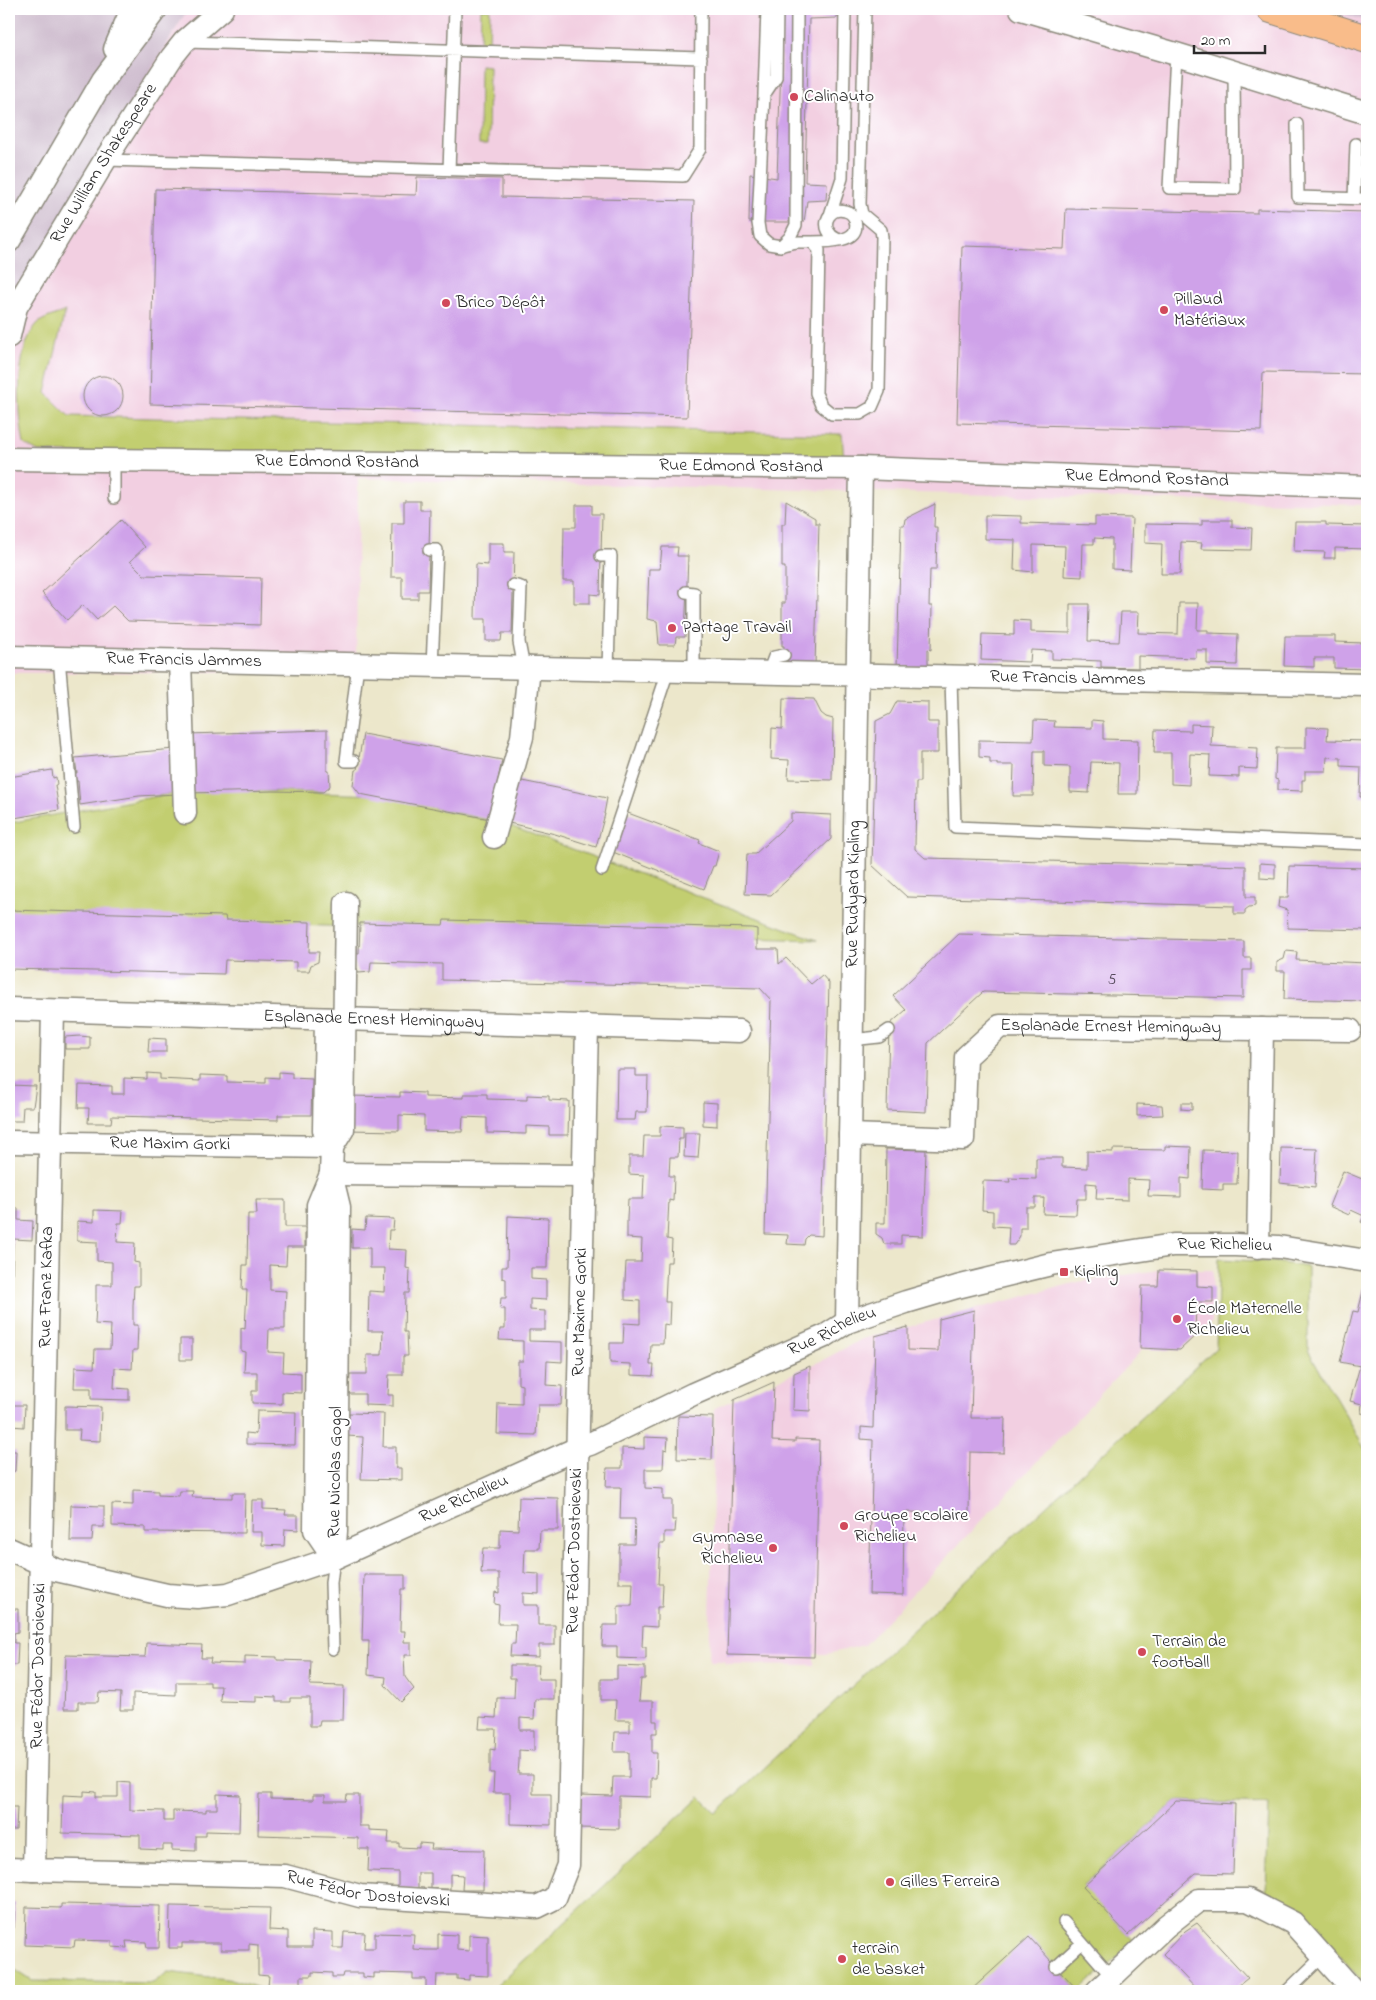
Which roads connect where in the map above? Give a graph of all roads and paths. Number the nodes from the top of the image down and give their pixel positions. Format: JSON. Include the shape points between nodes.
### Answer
{"nodes":[{"id":1,"x":132,"y":9,"type":"edge"},
{"id":2,"x":156,"y":9,"type":"edge"},
{"id":3,"x":222,"y":9,"type":"edge"},
{"id":4,"x":455,"y":9,"type":"edge"},
{"id":5,"x":701,"y":9,"type":"edge"},
{"id":6,"x":767,"y":9,"type":"edge"},
{"id":7,"x":777,"y":9,"type":"edge"},
{"id":8,"x":797,"y":9,"type":"edge"},
{"id":9,"x":845,"y":9,"type":"edge"},
{"id":10,"x":865,"y":9,"type":"edge"},
{"id":11,"x":1021,"y":9,"type":"edge"},
{"id":12,"x":1271,"y":9,"type":"edge"},
{"id":13,"x":1367,"y":39,"type":"edge"},
{"id":14,"x":184,"y":42,"type":"junction"},
{"id":15,"x":454,"y":50,"type":"junction"},
{"id":16,"x":1176,"y":54,"type":"junction"},
{"id":17,"x":701,"y":58,"type":"junction"},
{"id":18,"x":1234,"y":72,"type":"junction"},
{"id":19,"x":102,"y":80,"type":"junction"},
{"id":20,"x":764,"y":95,"type":"junction"},
{"id":21,"x":1367,"y":113,"type":"edge"},
{"id":22,"x":1297,"y":124,"type":"dead end"},
{"id":23,"x":1356,"y":144,"type":"dead end"},
{"id":24,"x":105,"y":160,"type":"junction"},
{"id":25,"x":450,"y":170,"type":"junction"},
{"id":26,"x":1354,"y":199,"type":"junction"},
{"id":27,"x":1367,"y":199,"type":"edge"},
{"id":28,"x":862,"y":214,"type":"junction"},
{"id":29,"x":830,"y":215,"type":"junction"},
{"id":30,"x":856,"y":224,"type":"junction"},
{"id":31,"x":837,"y":240,"type":"junction"},
{"id":32,"x":9,"y":241,"type":"edge"},
{"id":33,"x":812,"y":242,"type":"junction"},
{"id":34,"x":781,"y":246,"type":"junction"},
{"id":35,"x":9,"y":336,"type":"edge"},
{"id":36,"x":9,"y":459,"type":"edge"},
{"id":37,"x":114,"y":460,"type":"junction"},
{"id":38,"x":861,"y":468,"type":"junction"},
{"id":39,"x":1367,"y":486,"type":"edge"},
{"id":40,"x":114,"y":498,"type":"dead end"},
{"id":41,"x":429,"y":550,"type":"dead end"},
{"id":42,"x":601,"y":556,"type":"dead end"},
{"id":43,"x":513,"y":585,"type":"dead end"},
{"id":44,"x":686,"y":592,"type":"dead end"},
{"id":45,"x":784,"y":655,"type":"dead end"},
{"id":46,"x":9,"y":657,"type":"edge"},
{"id":47,"x":59,"y":658,"type":"junction"},
{"id":48,"x":180,"y":660,"type":"junction"},
{"id":49,"x":358,"y":664,"type":"junction"},
{"id":50,"x":432,"y":666,"type":"junction"},
{"id":51,"x":527,"y":668,"type":"junction"},
{"id":52,"x":608,"y":670,"type":"junction"},
{"id":53,"x":668,"y":671,"type":"junction"},
{"id":54,"x":694,"y":672,"type":"junction"},
{"id":55,"x":768,"y":673,"type":"junction"},
{"id":56,"x":857,"y":675,"type":"junction"},
{"id":57,"x":951,"y":677,"type":"junction"},
{"id":58,"x":1367,"y":685,"type":"edge"},
{"id":59,"x":334,"y":759,"type":"dead end"},
{"id":60,"x":185,"y":813,"type":"dead end"},
{"id":61,"x":74,"y":827,"type":"dead end"},
{"id":62,"x":494,"y":837,"type":"dead end"},
{"id":63,"x":1367,"y":844,"type":"edge"},
{"id":64,"x":602,"y":870,"type":"dead end"},
{"id":65,"x":346,"y":903,"type":"dead end"},
{"id":66,"x":9,"y":1010,"type":"edge"},
{"id":67,"x":53,"y":1011,"type":"junction"},
{"id":68,"x":335,"y":1019,"type":"junction"},
{"id":69,"x":587,"y":1026,"type":"junction"},
{"id":70,"x":1262,"y":1029,"type":"junction"},
{"id":71,"x":889,"y":1030,"type":"dead end"},
{"id":72,"x":1350,"y":1030,"type":"dead end"},
{"id":73,"x":739,"y":1031,"type":"dead end"},
{"id":74,"x":851,"y":1040,"type":"junction"},
{"id":75,"x":850,"y":1135,"type":"junction"},
{"id":76,"x":9,"y":1142,"type":"edge"},
{"id":77,"x":50,"y":1143,"type":"junction"},
{"id":78,"x":332,"y":1146,"type":"junction"},
{"id":79,"x":331,"y":1174,"type":"junction"},
{"id":80,"x":584,"y":1176,"type":"junction"},
{"id":81,"x":1258,"y":1247,"type":"junction"},
{"id":82,"x":1367,"y":1261,"type":"edge"},
{"id":83,"x":847,"y":1322,"type":"junction"},
{"id":84,"x":578,"y":1448,"type":"junction"},
{"id":85,"x":9,"y":1548,"type":"edge"},
{"id":86,"x":334,"y":1558,"type":"junction"},
{"id":87,"x":41,"y":1563,"type":"junction"},
{"id":88,"x":333,"y":1649,"type":"dead end"},
{"id":89,"x":9,"y":1869,"type":"edge"},
{"id":90,"x":34,"y":1870,"type":"junction"},
{"id":91,"x":1064,"y":1922,"type":"dead end"},
{"id":92,"x":1082,"y":1943,"type":"junction"},
{"id":93,"x":1323,"y":1956,"type":"junction"},
{"id":94,"x":1056,"y":1967,"type":"dead end"},
{"id":95,"x":1115,"y":1975,"type":"junction"},
{"id":96,"x":1097,"y":1991,"type":"edge"},
{"id":97,"x":1286,"y":1991,"type":"edge"},
{"id":98,"x":1354,"y":1991,"type":"edge"}],
"edges":[{"from":1,"to":19,"type":"street"},
{"from":2,"to":19,"type":"street"},
{"from":3,"to":14,"type":"street","name":"Rue William Shakespeare"},
{"from":4,"to":15,"type":"lane"},
{"from":5,"to":17,"type":"lane"},
{"from":6,"to":20,"type":"lane"},
{"from":7,"to":20,"type":"lane","via":[[776,77]]},
{"from":8,"to":34,"type":"lane","via":[[796,225]]},
{"from":9,"to":29,"type":"lane","via":[[842,178]]},
{"from":10,"to":28,"type":"lane"},
{"from":11,"to":16,"type":"street"},
{"from":12,"to":13,"type":"main road"},
{"from":14,"to":15,"type":"lane"},
{"from":14,"to":24,"type":"street","name":"Rue William Shakespeare"},
{"from":15,"to":17,"type":"lane"},
{"from":15,"to":25,"type":"lane"},
{"from":16,"to":18,"type":"street"},
{"from":16,"to":18,"type":"lane","via":[[1170,188],[1235,189]]},
{"from":17,"to":25,"type":"lane","via":[[700,149],[684,176]]},
{"from":18,"to":21,"type":"street"},
{"from":19,"to":32,"type":"street"},
{"from":20,"to":34,"type":"lane","via":[[758,223],[760,236],[769,244]]},
{"from":22,"to":26,"type":"lane","via":[[1298,197]]},
{"from":23,"to":26,"type":"lane"},
{"from":24,"to":25,"type":"lane"},
{"from":24,"to":35,"type":"street","name":"Rue William Shakespeare","via":[[16,307]]},
{"from":26,"to":27,"type":"lane"},
{"from":28,"to":30,"type":"lane"},
{"from":28,"to":33,"type":"lane","via":[[881,230],[882,237],[879,390],[872,407],[860,414],[832,414],[821,405],[816,393],[820,250]]},
{"from":29,"to":30,"type":"lane","via":[[844,210]]},
{"from":29,"to":31,"type":"lane","via":[[827,230]]},
{"from":30,"to":31,"type":"lane","via":[[850,237]]},
{"from":31,"to":33,"type":"lane"},
{"from":33,"to":34,"type":"lane"},
{"from":36,"to":37,"type":"street","name":"Rue Edmond Rostand"},
{"from":37,"to":38,"type":"street","name":"Rue Edmond Rostand"},
{"from":37,"to":40,"type":"lane"},
{"from":38,"to":39,"type":"street","name":"Rue Edmond Rostand"},
{"from":38,"to":56,"type":"street","name":"Rue Rudyard Kipling"},
{"from":41,"to":50,"type":"lane","via":[[437,550]]},
{"from":42,"to":52,"type":"lane","via":[[610,556]]},
{"from":43,"to":51,"type":"lane","via":[[521,587],[520,642]]},
{"from":44,"to":54,"type":"lane","via":[[694,593]]},
{"from":45,"to":55,"type":"lane","via":[[774,657]]},
{"from":46,"to":47,"type":"street","name":"Rue Francis Jammes"},
{"from":47,"to":48,"type":"street","name":"Rue Francis Jammes"},
{"from":47,"to":61,"type":"lane"},
{"from":48,"to":49,"type":"street","name":"Rue Francis Jammes"},
{"from":48,"to":60,"type":"street"},
{"from":49,"to":50,"type":"street","name":"Rue Francis Jammes"},
{"from":49,"to":59,"type":"lane","via":[[350,761]]},
{"from":50,"to":51,"type":"street","name":"Rue Francis Jammes"},
{"from":51,"to":52,"type":"street","name":"Rue Francis Jammes"},
{"from":51,"to":62,"type":"street","via":[[522,737]]},
{"from":52,"to":53,"type":"street","name":"Rue Francis Jammes"},
{"from":53,"to":54,"type":"street","name":"Rue Francis Jammes"},
{"from":53,"to":64,"type":"lane"},
{"from":54,"to":55,"type":"street","name":"Rue Francis Jammes"},
{"from":55,"to":56,"type":"street","name":"Rue Francis Jammes"},
{"from":56,"to":57,"type":"street","name":"Rue Francis Jammes"},
{"from":56,"to":74,"type":"street","name":"Rue Rudyard Kipling"},
{"from":57,"to":58,"type":"street","name":"Rue Francis Jammes"},
{"from":57,"to":63,"type":"lane","via":[[955,827]]},
{"from":65,"to":68,"type":"street","name":"Rue Nicolas Gogol"},
{"from":66,"to":67,"type":"street","name":"Esplanade Ernest Hemingway"},
{"from":67,"to":68,"type":"street","name":"Esplanade Ernest Hemingway"},
{"from":67,"to":77,"type":"street","name":"Rue Franz Kafka"},
{"from":68,"to":69,"type":"street","name":"Esplanade Ernest Hemingway"},
{"from":68,"to":78,"type":"street","name":"Rue Nicolas Gogol","via":[[342,1129]]},
{"from":69,"to":73,"type":"street","name":"Esplanade Ernest Hemingway"},
{"from":69,"to":80,"type":"street","name":"Rue Maxime Gorki"},
{"from":70,"to":72,"type":"street","name":"Esplanade Ernest Hemingway"},
{"from":70,"to":75,"type":"street","name":"Esplanade Ernest Hemingway","via":[[1000,1026],[966,1057],[963,1140]]},
{"from":70,"to":81,"type":"street"},
{"from":71,"to":74,"type":"lane","via":[[880,1037]]},
{"from":74,"to":75,"type":"street","name":"Rue Rudyard Kipling"},
{"from":75,"to":83,"type":"street","name":"Rue Rudyard Kipling"},
{"from":76,"to":77,"type":"street","name":"Rue Maxim Gorki"},
{"from":77,"to":78,"type":"street","name":"Rue Maxim Gorki"},
{"from":77,"to":87,"type":"street","name":"Rue Franz Kafka"},
{"from":78,"to":79,"type":"street","name":"Rue Nicolas Gogol"},
{"from":79,"to":80,"type":"street"},
{"from":79,"to":86,"type":"street","name":"Rue Nicolas Gogol","via":[[339,1207]]},
{"from":80,"to":84,"type":"street","name":"Rue Maxime Gorki"},
{"from":81,"to":82,"type":"street","name":"Rue Richelieu","via":[[1288,1248]]},
{"from":81,"to":83,"type":"street","name":"Rue Richelieu","via":[[1173,1245],[1062,1262],[949,1289]]},
{"from":83,"to":84,"type":"street","name":"Rue Richelieu","via":[[825,1336]]},
{"from":84,"to":86,"type":"street","name":"Rue Richelieu"},
{"from":84,"to":90,"type":"street","name":"Rue Fédor Dostoievski","via":[[568,1865],[555,1898],[537,1907],[360,1896],[285,1876]]},
{"from":85,"to":87,"type":"street","name":"Rue Richelieu"},
{"from":86,"to":87,"type":"street","name":"Rue Richelieu","via":[[228,1594],[197,1597],[142,1590],[56,1570]]},
{"from":86,"to":88,"type":"lane","via":[[331,1583]]},
{"from":87,"to":90,"type":"street","name":"Rue Fédor Dostoievski"},
{"from":89,"to":90,"type":"street"},
{"from":91,"to":92,"type":"lane"},
{"from":92,"to":94,"type":"lane"},
{"from":92,"to":95,"type":"lane","via":[[1104,1968]]},
{"from":93,"to":95,"type":"street","via":[[1293,1923],[1248,1900],[1199,1900],[1166,1926]]},
{"from":93,"to":97,"type":"lane"},
{"from":93,"to":98,"type":"street"},
{"from":95,"to":96,"type":"street"}]}
